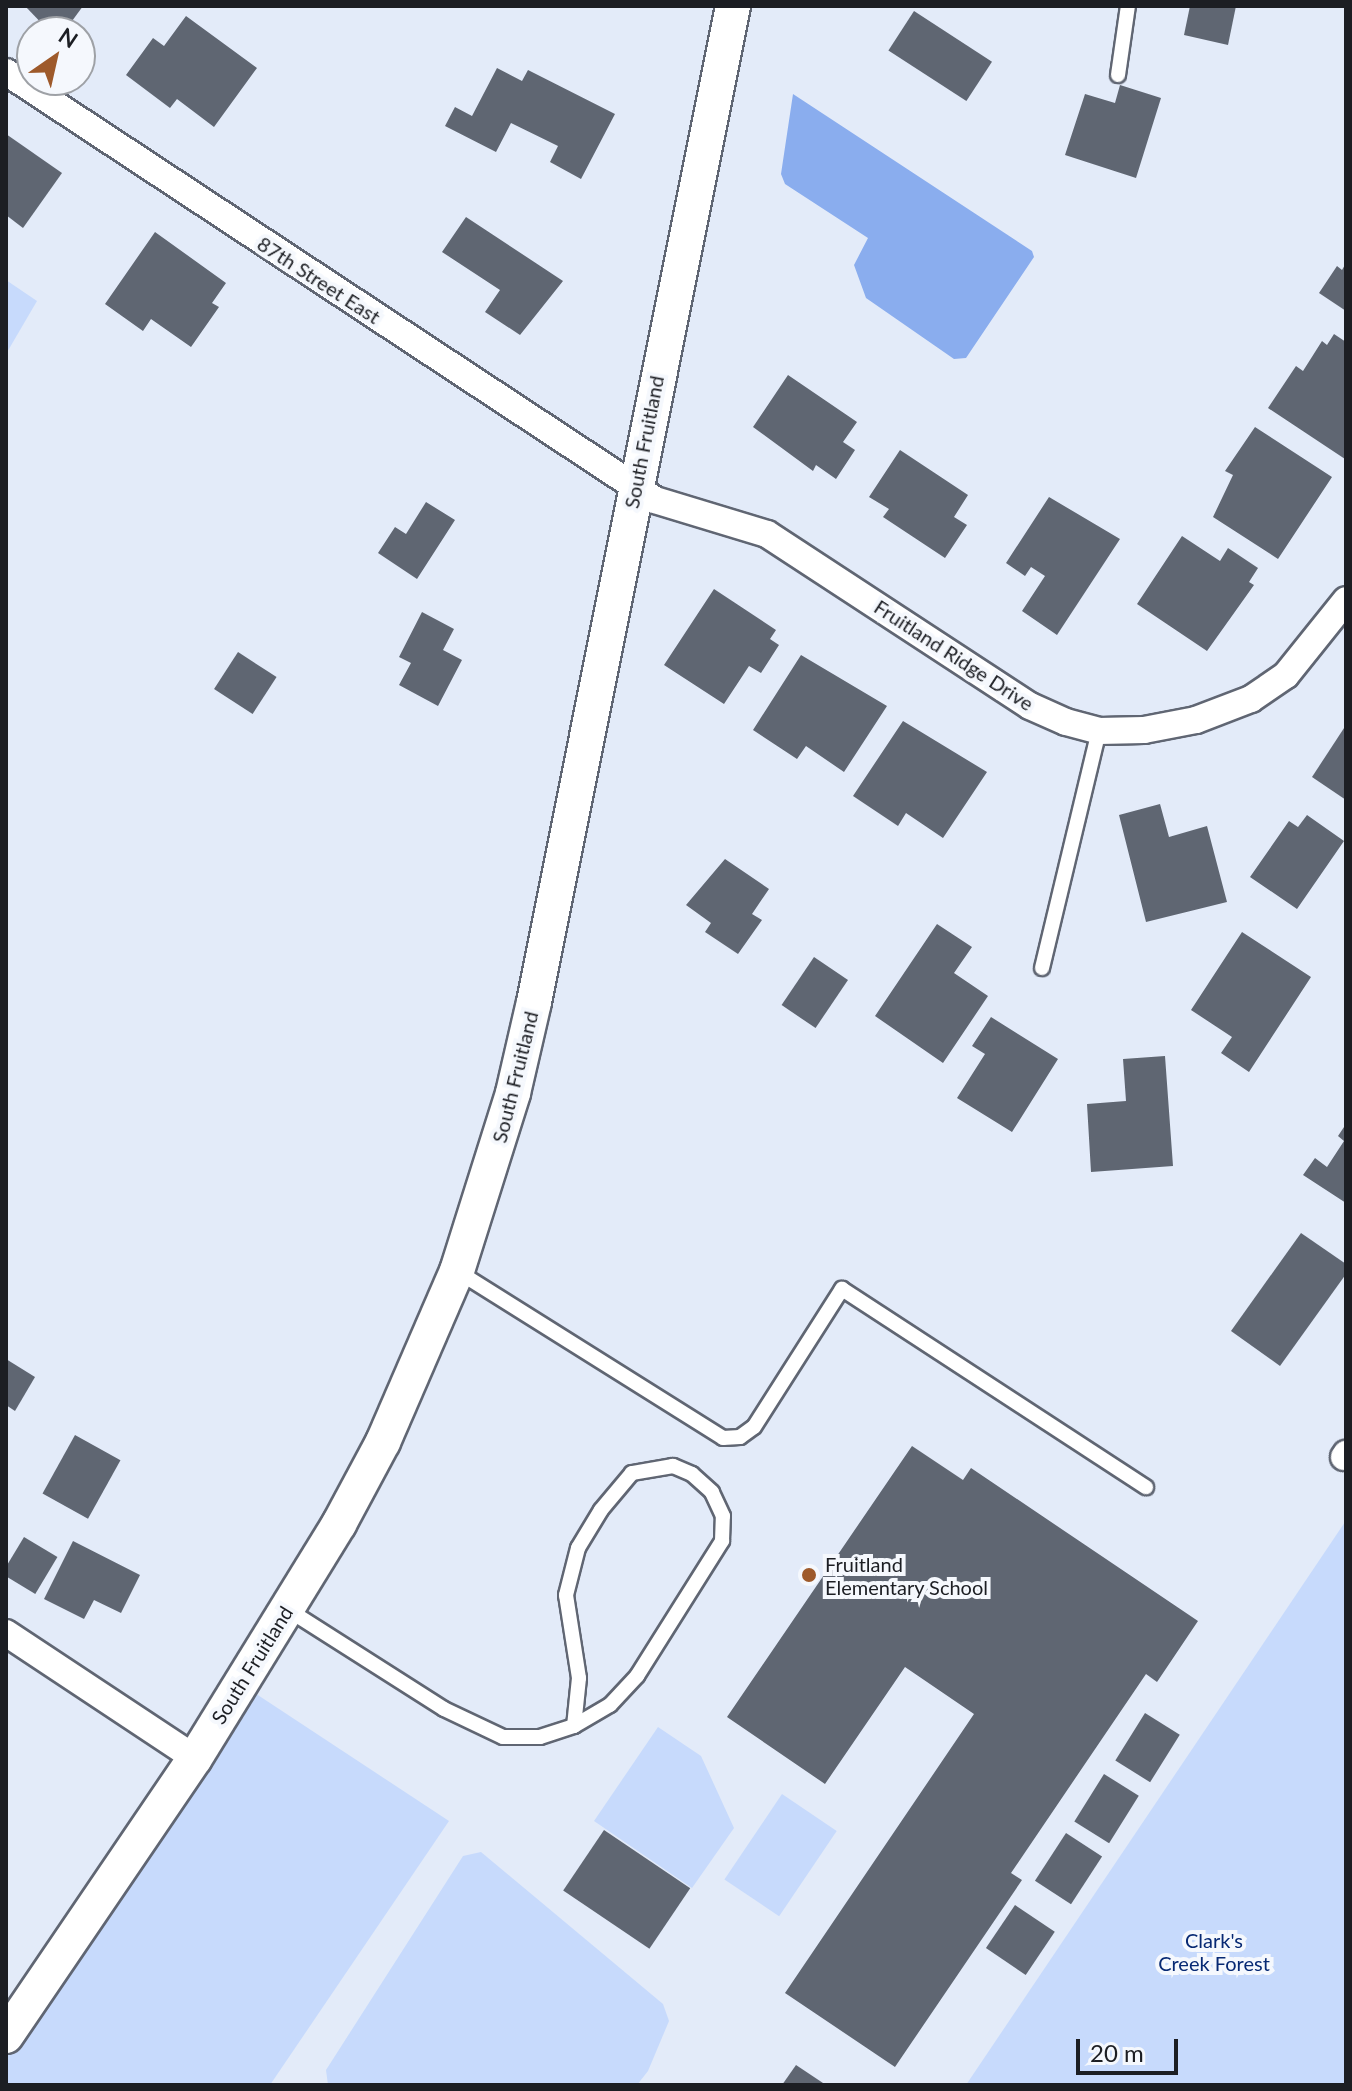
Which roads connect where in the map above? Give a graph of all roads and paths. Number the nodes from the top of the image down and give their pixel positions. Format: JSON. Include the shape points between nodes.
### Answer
{"nodes":[{"id":1,"x":733,"y":6,"type":"edge"},
{"id":2,"x":1128,"y":6,"type":"edge"},
{"id":3,"x":6,"y":72,"type":"edge"},
{"id":4,"x":1118,"y":75,"type":"dead end"},
{"id":5,"x":635,"y":485,"type":"junction"},
{"id":6,"x":1346,"y":600,"type":"edge"},
{"id":7,"x":1099,"y":731,"type":"junction"},
{"id":8,"x":1042,"y":968,"type":"dead end"},
{"id":9,"x":457,"y":1271,"type":"junction"},
{"id":10,"x":1146,"y":1487,"type":"dead end"},
{"id":11,"x":287,"y":1609,"type":"junction"},
{"id":12,"x":6,"y":1633,"type":"edge"},
{"id":13,"x":574,"y":1726,"type":"junction"},
{"id":14,"x":195,"y":1758,"type":"junction"},
{"id":15,"x":6,"y":2036,"type":"edge"}],
"edges":[{"from":1,"to":5,"type":"street","name":"South Fruitland"},
{"from":2,"to":4,"type":"lane"},
{"from":3,"to":5,"type":"street","name":"87th Street East"},
{"from":5,"to":7,"type":"street","name":"Fruitland Ridge Drive","via":[[671,506],[767,534],[1030,706]]},
{"from":5,"to":9,"type":"street","name":"South Fruitland","via":[[531,1014],[487,1183]]},
{"from":6,"to":7,"type":"street","name":"Fruitland Ridge Drive","via":[[1286,675],[1251,699],[1196,720],[1144,730]]},
{"from":7,"to":8,"type":"lane"},
{"from":9,"to":10,"type":"lane","via":[[723,1438],[740,1437],[754,1427],[842,1289]]},
{"from":9,"to":11,"type":"street","name":"South Fruitland","via":[[383,1442]]},
{"from":11,"to":13,"type":"lane","via":[[444,1709],[503,1737],[540,1737]]},
{"from":11,"to":14,"type":"street","name":"South Fruitland"},
{"from":12,"to":14,"type":"street"},
{"from":13,"to":13,"type":"lane","via":[[610,1705],[637,1676],[722,1541],[723,1516],[712,1492],[692,1474],[673,1466],[632,1473],[578,1548],[566,1595],[579,1678]]},
{"from":14,"to":15,"type":"street","name":"South Fruitland"}]}
